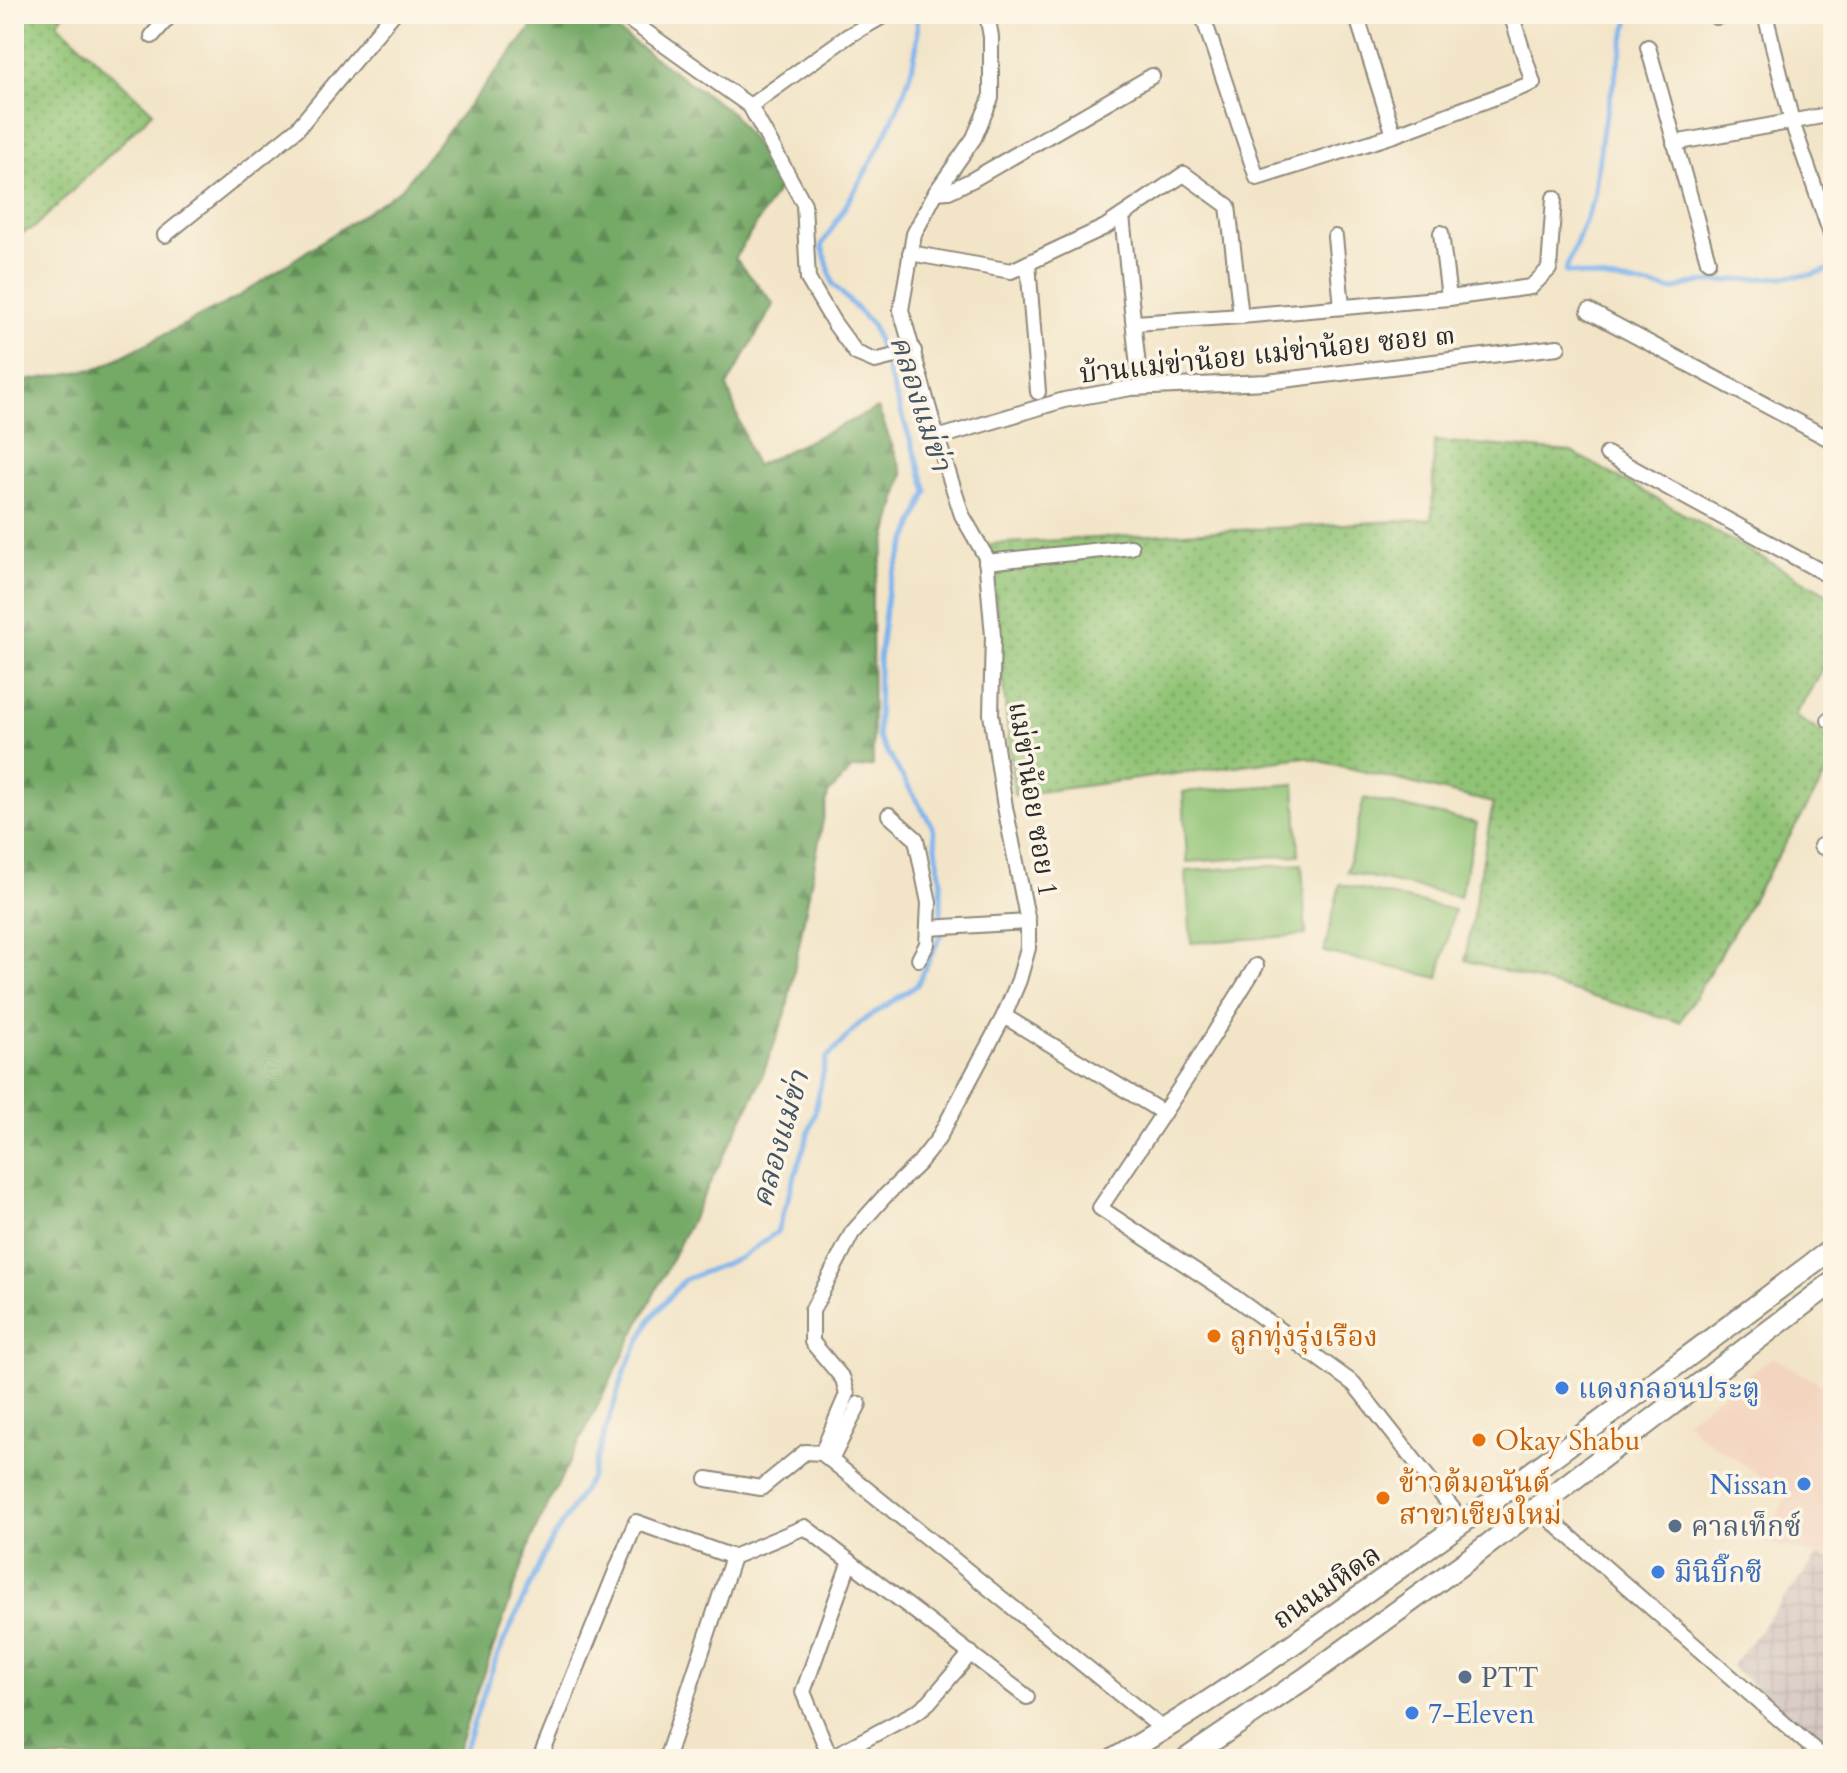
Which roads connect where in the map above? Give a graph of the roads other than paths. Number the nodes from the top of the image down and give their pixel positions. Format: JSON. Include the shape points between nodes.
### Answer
{"nodes":[{"id":1,"x":171,"y":14,"type":"edge"},
{"id":2,"x":393,"y":14,"type":"edge"},
{"id":3,"x":621,"y":14,"type":"edge"},
{"id":4,"x":887,"y":14,"type":"edge"},
{"id":5,"x":987,"y":14,"type":"edge"},
{"id":6,"x":1202,"y":14,"type":"edge"},
{"id":7,"x":1356,"y":14,"type":"edge"},
{"id":8,"x":1511,"y":14,"type":"edge"},
{"id":9,"x":1765,"y":14,"type":"edge"},
{"id":10,"x":152,"y":36,"type":"dead end"},
{"id":11,"x":1648,"y":47,"type":"dead end"},
{"id":12,"x":1152,"y":76,"type":"dead end"},
{"id":13,"x":750,"y":106,"type":"junction"},
{"id":14,"x":1833,"y":114,"type":"edge"},
{"id":15,"x":1792,"y":122,"type":"junction"},
{"id":16,"x":1394,"y":135,"type":"junction"},
{"id":17,"x":1674,"y":143,"type":"junction"},
{"id":18,"x":936,"y":192,"type":"junction"},
{"id":19,"x":1554,"y":198,"type":"dead end"},
{"id":20,"x":1122,"y":216,"type":"junction"},
{"id":21,"x":1441,"y":233,"type":"dead end"},
{"id":22,"x":165,"y":235,"type":"dead end"},
{"id":23,"x":1335,"y":237,"type":"dead end"},
{"id":24,"x":1833,"y":240,"type":"edge"},
{"id":25,"x":910,"y":253,"type":"junction"},
{"id":26,"x":1708,"y":261,"type":"dead end"},
{"id":27,"x":1028,"y":263,"type":"junction"},
{"id":28,"x":1449,"y":298,"type":"junction"},
{"id":29,"x":1342,"y":306,"type":"junction"},
{"id":30,"x":1589,"y":311,"type":"dead end"},
{"id":31,"x":1241,"y":316,"type":"junction"},
{"id":32,"x":1135,"y":323,"type":"junction"},
{"id":33,"x":1558,"y":347,"type":"dead end"},
{"id":34,"x":914,"y":351,"type":"junction"},
{"id":35,"x":1139,"y":376,"type":"dead end"},
{"id":36,"x":1038,"y":392,"type":"dead end"},
{"id":37,"x":937,"y":438,"type":"junction"},
{"id":38,"x":1833,"y":441,"type":"edge"},
{"id":39,"x":1607,"y":454,"type":"dead end"},
{"id":40,"x":1131,"y":547,"type":"dead end"},
{"id":41,"x":986,"y":562,"type":"junction"},
{"id":42,"x":1833,"y":578,"type":"edge"},
{"id":43,"x":889,"y":815,"type":"dead end"},
{"id":44,"x":1028,"y":922,"type":"junction"},
{"id":45,"x":929,"y":928,"type":"junction"},
{"id":46,"x":919,"y":959,"type":"dead end"},
{"id":47,"x":1256,"y":966,"type":"dead end"},
{"id":48,"x":1004,"y":1016,"type":"junction"},
{"id":49,"x":1162,"y":1112,"type":"junction"},
{"id":50,"x":1833,"y":1248,"type":"edge"},
{"id":51,"x":1833,"y":1282,"type":"edge"},
{"id":52,"x":859,"y":1404,"type":"dead end"},
{"id":53,"x":827,"y":1457,"type":"junction"},
{"id":54,"x":707,"y":1479,"type":"dead end"},
{"id":55,"x":1537,"y":1508,"type":"junction"},
{"id":56,"x":1464,"y":1523,"type":"junction"},
{"id":57,"x":733,"y":1557,"type":"junction"},
{"id":58,"x":850,"y":1561,"type":"junction"},
{"id":59,"x":971,"y":1653,"type":"junction"},
{"id":60,"x":1027,"y":1697,"type":"dead end"},
{"id":61,"x":1164,"y":1730,"type":"junction"},
{"id":62,"x":540,"y":1759,"type":"edge"},
{"id":63,"x":666,"y":1759,"type":"edge"},
{"id":64,"x":830,"y":1759,"type":"edge"},
{"id":65,"x":1114,"y":1759,"type":"edge"},
{"id":66,"x":1186,"y":1759,"type":"edge"},
{"id":67,"x":1825,"y":1759,"type":"edge"}],
"edges":[{"from":1,"to":10,"type":"street"},
{"from":2,"to":22,"type":"street","via":[[297,129]]},
{"from":3,"to":13,"type":"street"},
{"from":4,"to":13,"type":"street"},
{"from":5,"to":18,"type":"street","name":"แม่ข่าน้อย ซอย 1","via":[[991,98],[974,138]]},
{"from":6,"to":16,"type":"street","via":[[1257,178]]},
{"from":7,"to":16,"type":"street"},
{"from":8,"to":16,"type":"street","via":[[1533,83]]},
{"from":9,"to":15,"type":"street"},
{"from":11,"to":17,"type":"street"},
{"from":12,"to":18,"type":"street","via":[[972,180]]},
{"from":13,"to":34,"type":"street","via":[[804,204],[808,279],[834,323],[856,353],[875,361]]},
{"from":14,"to":15,"type":"street"},
{"from":15,"to":17,"type":"street"},
{"from":15,"to":24,"type":"street"},
{"from":17,"to":26,"type":"street"},
{"from":18,"to":25,"type":"street","name":"แม่ข่าน้อย ซอย 1"},
{"from":19,"to":28,"type":"street","via":[[1549,269],[1542,278],[1531,287]]},
{"from":20,"to":27,"type":"street"},
{"from":20,"to":31,"type":"street","via":[[1184,174],[1228,206]]},
{"from":20,"to":32,"type":"street"},
{"from":21,"to":28,"type":"street"},
{"from":23,"to":29,"type":"street"},
{"from":25,"to":27,"type":"street","via":[[1011,271]]},
{"from":25,"to":34,"type":"street","name":"แม่ข่าน้อย ซอย 1","via":[[901,310]]},
{"from":27,"to":36,"type":"street"},
{"from":28,"to":29,"type":"street"},
{"from":29,"to":31,"type":"street"},
{"from":30,"to":38,"type":"street"},
{"from":31,"to":32,"type":"street"},
{"from":32,"to":35,"type":"street"},
{"from":33,"to":37,"type":"street","name":"บ้านแม่ข่าน้อย แม่ข่าน้อย ซอย ๓","via":[[1267,382],[1131,388],[1064,400]]},
{"from":34,"to":37,"type":"street","name":"แม่ข่าน้อย ซอย 1"},
{"from":37,"to":41,"type":"street","name":"แม่ข่าน้อย ซอย 1","via":[[962,515]]},
{"from":39,"to":42,"type":"street"},
{"from":40,"to":41,"type":"street"},
{"from":41,"to":44,"type":"street","name":"แม่ข่าน้อย ซอย 1","via":[[993,636],[991,714]]},
{"from":43,"to":45,"type":"street","via":[[916,839]]},
{"from":44,"to":45,"type":"street"},
{"from":44,"to":48,"type":"street","name":"แม่ข่าน้อย ซอย 1","via":[[1028,948]]},
{"from":45,"to":46,"type":"street"},
{"from":47,"to":49,"type":"street"},
{"from":48,"to":49,"type":"street"},
{"from":48,"to":53,"type":"street","name":"แม่ข่าน้อย ซอย 1","via":[[938,1139],[852,1233],[812,1311],[812,1342],[843,1379],[847,1394]]},
{"from":49,"to":56,"type":"street","via":[[1100,1208],[1354,1384]]},
{"from":50,"to":56,"type":"main road","name":"ถนนมหิดล"},
{"from":51,"to":55,"type":"main road"},
{"from":52,"to":53,"type":"street"},
{"from":53,"to":54,"type":"street","via":[[805,1452],[761,1488]]},
{"from":53,"to":61,"type":"street"},
{"from":55,"to":66,"type":"main road"},
{"from":55,"to":67,"type":"street"},
{"from":56,"to":61,"type":"main road","name":"ถนนมหิดล"},
{"from":57,"to":58,"type":"street","via":[[805,1527]]},
{"from":57,"to":62,"type":"street","via":[[636,1522]]},
{"from":57,"to":63,"type":"street"},
{"from":58,"to":59,"type":"street"},
{"from":58,"to":64,"type":"street","via":[[803,1692]]},
{"from":59,"to":60,"type":"street"},
{"from":59,"to":64,"type":"street","via":[[918,1711]]},
{"from":61,"to":65,"type":"main road","name":"ถนนมหิดล"}]}
